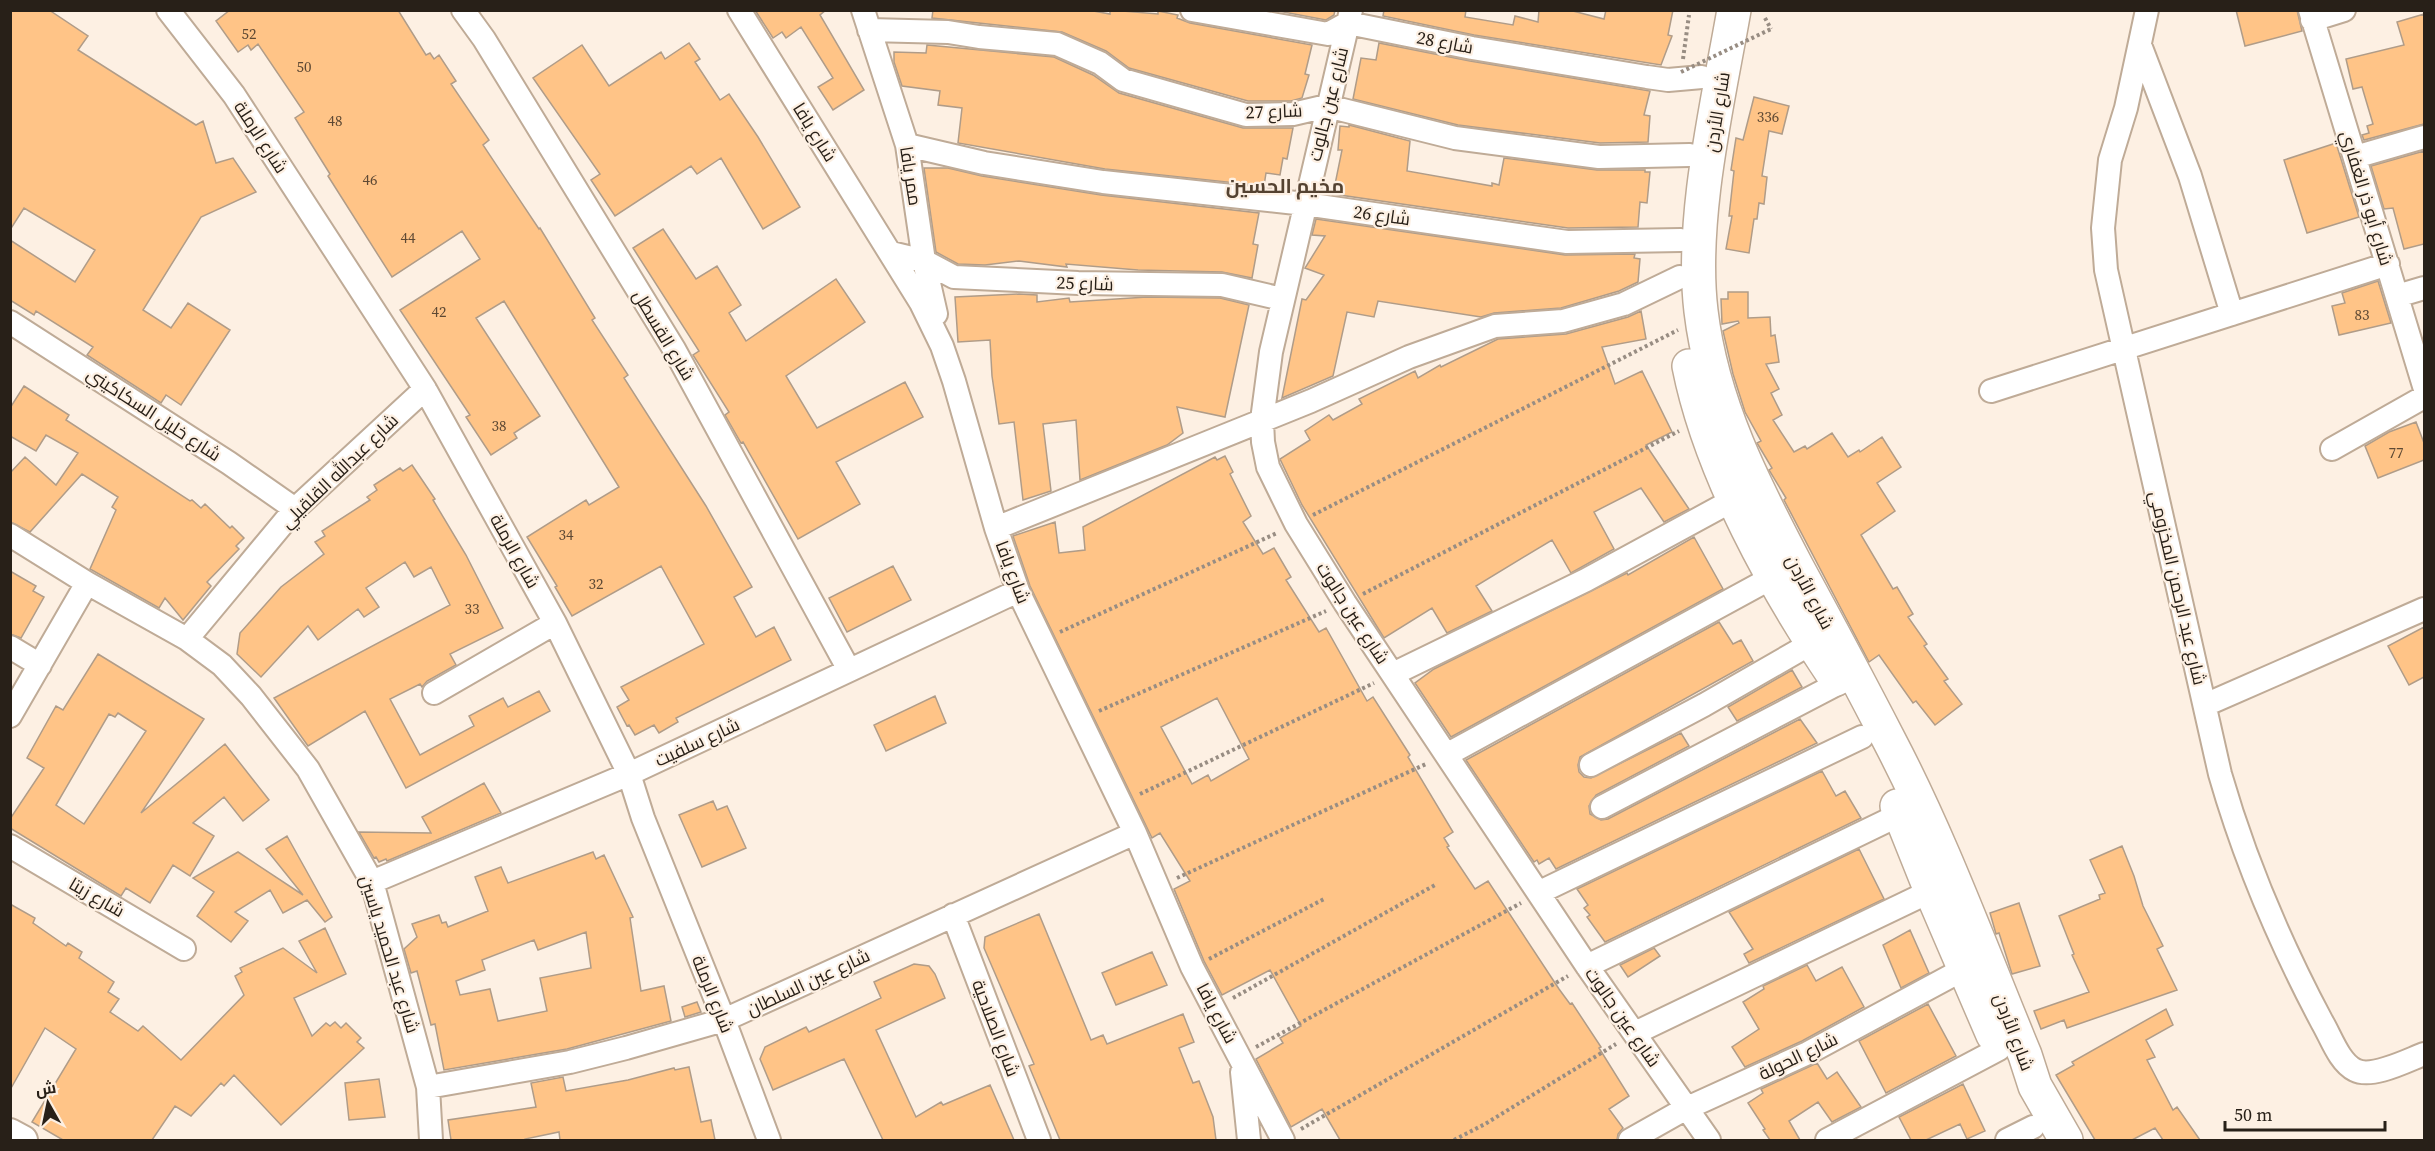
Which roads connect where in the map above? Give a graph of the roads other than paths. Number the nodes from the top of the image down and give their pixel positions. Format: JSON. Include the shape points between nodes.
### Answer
{"nodes":[{"id":1,"x":168,"y":10,"type":"edge"},
{"id":2,"x":463,"y":10,"type":"edge"},
{"id":3,"x":738,"y":10,"type":"edge"},
{"id":4,"x":1192,"y":10,"type":"edge"},
{"id":5,"x":2147,"y":10,"type":"edge"},
{"id":6,"x":2344,"y":10,"type":"edge"},
{"id":7,"x":1702,"y":13,"type":"edge"},
{"id":8,"x":1750,"y":14,"type":"edge"},
{"id":9,"x":2311,"y":15,"type":"edge"},
{"id":10,"x":1350,"y":17,"type":"edge"},
{"id":11,"x":866,"y":20,"type":"edge"},
{"id":12,"x":2139,"y":45,"type":"junction"},
{"id":13,"x":1692,"y":74,"type":"junction"},
{"id":14,"x":1327,"y":106,"type":"junction"},
{"id":15,"x":2424,"y":137,"type":"edge"},
{"id":16,"x":907,"y":145,"type":"junction"},
{"id":17,"x":1690,"y":155,"type":"junction"},
{"id":18,"x":2355,"y":157,"type":"junction"},
{"id":19,"x":1305,"y":204,"type":"junction"},
{"id":20,"x":1681,"y":240,"type":"junction"},
{"id":21,"x":891,"y":253,"type":"junction"},
{"id":22,"x":924,"y":261,"type":"junction"},
{"id":23,"x":2388,"y":264,"type":"junction"},
{"id":24,"x":1680,"y":277,"type":"junction"},
{"id":25,"x":2424,"y":288,"type":"edge"},
{"id":26,"x":2397,"y":296,"type":"junction"},
{"id":27,"x":1282,"y":299,"type":"junction"},
{"id":28,"x":2232,"y":314,"type":"junction"},
{"id":29,"x":10,"y":322,"type":"edge"},
{"id":30,"x":942,"y":345,"type":"junction"},
{"id":31,"x":2124,"y":349,"type":"junction"},
{"id":32,"x":2424,"y":386,"type":"edge"},
{"id":33,"x":425,"y":389,"type":"junction"},
{"id":34,"x":1991,"y":391,"type":"dead end"},
{"id":35,"x":2424,"y":397,"type":"edge"},
{"id":36,"x":1262,"y":420,"type":"junction"},
{"id":37,"x":2332,"y":449,"type":"dead end"},
{"id":38,"x":1735,"y":499,"type":"junction"},
{"id":39,"x":295,"y":510,"type":"junction"},
{"id":40,"x":996,"y":528,"type":"junction"},
{"id":41,"x":10,"y":535,"type":"edge"},
{"id":42,"x":1773,"y":577,"type":"junction"},
{"id":43,"x":87,"y":583,"type":"junction"},
{"id":44,"x":1018,"y":591,"type":"junction"},
{"id":45,"x":2424,"y":609,"type":"edge"},
{"id":46,"x":555,"y":623,"type":"junction"},
{"id":47,"x":187,"y":639,"type":"junction"},
{"id":48,"x":1812,"y":643,"type":"junction"},
{"id":49,"x":10,"y":647,"type":"edge"},
{"id":50,"x":40,"y":665,"type":"junction"},
{"id":51,"x":849,"y":669,"type":"junction"},
{"id":52,"x":1393,"y":675,"type":"junction"},
{"id":53,"x":1839,"y":683,"type":"junction"},
{"id":54,"x":434,"y":693,"type":"dead end"},
{"id":55,"x":2205,"y":705,"type":"junction"},
{"id":56,"x":10,"y":717,"type":"edge"},
{"id":57,"x":1862,"y":737,"type":"junction"},
{"id":58,"x":1448,"y":754,"type":"junction"},
{"id":59,"x":1591,"y":765,"type":"dead end"},
{"id":60,"x":629,"y":774,"type":"junction"},
{"id":61,"x":1602,"y":807,"type":"dead end"},
{"id":62,"x":1901,"y":814,"type":"junction"},
{"id":63,"x":1135,"y":833,"type":"junction"},
{"id":64,"x":10,"y":846,"type":"edge"},
{"id":65,"x":372,"y":882,"type":"junction"},
{"id":66,"x":1931,"y":891,"type":"junction"},
{"id":67,"x":1540,"y":892,"type":"junction"},
{"id":68,"x":953,"y":915,"type":"junction"},
{"id":69,"x":184,"y":949,"type":"dead end"},
{"id":70,"x":1587,"y":966,"type":"junction"},
{"id":71,"x":1964,"y":969,"type":"junction"},
{"id":72,"x":724,"y":1020,"type":"junction"},
{"id":73,"x":1635,"y":1033,"type":"junction"},
{"id":74,"x":1999,"y":1049,"type":"junction"},
{"id":75,"x":2424,"y":1054,"type":"edge"},
{"id":76,"x":1239,"y":1055,"type":"junction"},
{"id":77,"x":428,"y":1087,"type":"junction"},
{"id":78,"x":1685,"y":1109,"type":"junction"},
{"id":79,"x":10,"y":1133,"type":"edge"},
{"id":80,"x":2027,"y":1136,"type":"edge"},
{"id":81,"x":23,"y":1140,"type":"edge"},
{"id":82,"x":431,"y":1140,"type":"edge"},
{"id":83,"x":770,"y":1140,"type":"edge"},
{"id":84,"x":1039,"y":1140,"type":"edge"},
{"id":85,"x":1249,"y":1140,"type":"edge"},
{"id":86,"x":1282,"y":1140,"type":"edge"},
{"id":87,"x":1630,"y":1140,"type":"edge"},
{"id":88,"x":1709,"y":1140,"type":"edge"},
{"id":89,"x":1827,"y":1140,"type":"edge"},
{"id":90,"x":2066,"y":1140,"type":"edge"}],
"edges":[{"from":1,"to":33,"type":"street","name":"شارع الرملة","via":[[234,95]]},
{"from":2,"to":51,"type":"street","name":"شارع القسطل","via":[[674,349]]},
{"from":3,"to":21,"type":"street","name":"شارع يافا"},
{"from":4,"to":10,"type":"street","via":[[1328,34]]},
{"from":5,"to":12,"type":"street","name":"شارع عبد الرحمن المخزومي"},
{"from":6,"to":9,"type":"street"},
{"from":7,"to":13,"type":"highway","name":"شارع الأردن"},
{"from":8,"to":90,"type":"highway","name":"شارع الأردن","via":[[1706,178],[1701,226],[1701,308],[1716,388],[1755,487],[1914,791],[2035,1086]]},
{"from":9,"to":18,"type":"street","name":"شارع أبو ذر الغفاري"},
{"from":10,"to":13,"type":"street","name":"شارع 28","via":[[1472,48],[1658,79]]},
{"from":10,"to":14,"type":"street","name":"شارع عين جالوت"},
{"from":11,"to":14,"type":"street","name":"شارع 27","via":[[1057,44],[1100,63],[1123,80],[1246,115],[1293,114]]},
{"from":11,"to":16,"type":"street","name":"ممر يافا"},
{"from":12,"to":28,"type":"street","via":[[2190,176]]},
{"from":12,"to":31,"type":"street","name":"شارع عبد الرحمن المخزومي","via":[[2110,160],[2103,228],[2106,270]]},
{"from":13,"to":17,"type":"highway","name":"شارع الأردن"},
{"from":14,"to":17,"type":"street","name":"شارع 27","via":[[1455,138],[1599,157]]},
{"from":14,"to":19,"type":"street","name":"شارع عين جالوت"},
{"from":15,"to":18,"type":"street"},
{"from":16,"to":19,"type":"street","name":"شارع 26","via":[[984,163],[1103,182]]},
{"from":16,"to":22,"type":"street","name":"ممر يافا"},
{"from":17,"to":20,"type":"highway","name":"شارع الأردن"},
{"from":18,"to":23,"type":"street","name":"شارع أبو ذر الغفاري"},
{"from":19,"to":20,"type":"street","name":"شارع 26","via":[[1567,242]]},
{"from":19,"to":27,"type":"street","name":"شارع عين جالوت"},
{"from":20,"to":24,"type":"highway","name":"شارع الأردن"},
{"from":21,"to":22,"type":"street","name":"شارع 25"},
{"from":21,"to":30,"type":"street","name":"شارع يافا"},
{"from":22,"to":27,"type":"street","name":"شارع 25","via":[[954,277],[1078,284],[1222,285]]},
{"from":22,"to":30,"type":"street","name":"ممر يافا"},
{"from":23,"to":26,"type":"street","name":"شارع أبو ذر الغفاري"},
{"from":23,"to":28,"type":"street"},
{"from":24,"to":36,"type":"street","via":[[1624,304],[1563,321],[1495,326],[1409,357]]},
{"from":24,"to":38,"type":"highway","name":"شارع الأردن","via":[[1689,366],[1702,419]]},
{"from":25,"to":26,"type":"street"},
{"from":26,"to":32,"type":"street","name":"شارع أبو ذر الغفاري"},
{"from":27,"to":36,"type":"street","name":"شارع عين جالوت"},
{"from":28,"to":31,"type":"street"},
{"from":29,"to":39,"type":"street","name":"شارع خليل السكاكيني"},
{"from":30,"to":40,"type":"street","name":"شارع يافا"},
{"from":31,"to":34,"type":"street"},
{"from":31,"to":55,"type":"street","name":"شارع عبد الرحمن المخزومي"},
{"from":33,"to":39,"type":"street","name":"شارع عبدالله القلقيلي"},
{"from":33,"to":46,"type":"street","name":"شارع الرملة"},
{"from":35,"to":37,"type":"street"},
{"from":36,"to":40,"type":"street"},
{"from":36,"to":52,"type":"street","name":"شارع عين جالوت","via":[[1268,467],[1296,524]]},
{"from":38,"to":42,"type":"highway","name":"شارع الأردن"},
{"from":38,"to":52,"type":"street","via":[[1586,580]]},
{"from":39,"to":47,"type":"street","name":"شارع عبدالله القلقيلي"},
{"from":40,"to":44,"type":"street","name":"شارع يافا"},
{"from":41,"to":43,"type":"street","name":"شارع عبد الحميد ياسين"},
{"from":42,"to":48,"type":"highway","name":"شارع الأردن"},
{"from":42,"to":58,"type":"street"},
{"from":43,"to":47,"type":"street","name":"شارع عبد الحميد ياسين"},
{"from":43,"to":50,"type":"street"},
{"from":44,"to":51,"type":"street","name":"شارع سلفيت"},
{"from":44,"to":63,"type":"street","name":"شارع يافا"},
{"from":45,"to":55,"type":"street"},
{"from":46,"to":54,"type":"street"},
{"from":46,"to":60,"type":"street","name":"شارع الرملة"},
{"from":47,"to":65,"type":"street","name":"شارع عبد الحميد ياسين","via":[[222,665],[251,696],[308,769]]},
{"from":48,"to":53,"type":"highway","name":"شارع الأردن"},
{"from":48,"to":59,"type":"street"},
{"from":49,"to":50,"type":"street"},
{"from":50,"to":56,"type":"street"},
{"from":51,"to":60,"type":"street","name":"شارع سلفيت"},
{"from":52,"to":58,"type":"street","name":"شارع عين جالوت"},
{"from":53,"to":57,"type":"highway","name":"شارع الأردن"},
{"from":53,"to":61,"type":"street"},
{"from":55,"to":75,"type":"street","name":"شارع عبد الرحمن المخزومي","via":[[2234,822],[2263,899],[2296,974],[2341,1056],[2356,1071],[2377,1072]]},
{"from":57,"to":62,"type":"highway","name":"شارع الأردن"},
{"from":57,"to":67,"type":"street"},
{"from":58,"to":67,"type":"street","name":"شارع عين جالوت"},
{"from":60,"to":65,"type":"street","name":"شارع سلفيت"},
{"from":60,"to":72,"type":"street","name":"شارع الرملة"},
{"from":62,"to":66,"type":"highway","name":"شارع الأردن"},
{"from":62,"to":70,"type":"street"},
{"from":63,"to":68,"type":"street","name":"شارع عين السلطان"},
{"from":63,"to":76,"type":"street","name":"شارع يافا","via":[[1192,967]]},
{"from":64,"to":69,"type":"street","name":"شارع زيتا"},
{"from":65,"to":77,"type":"street","name":"شارع عبد الحميد ياسين"},
{"from":66,"to":71,"type":"highway","name":"شارع الأردن"},
{"from":66,"to":73,"type":"street"},
{"from":67,"to":70,"type":"street","name":"شارع عين جالوت"},
{"from":68,"to":72,"type":"street","name":"شارع عين السلطان"},
{"from":68,"to":84,"type":"street","name":"شارع الصلاحية"},
{"from":70,"to":73,"type":"street","name":"شارع عين جالوت"},
{"from":71,"to":74,"type":"highway","name":"شارع الأردن"},
{"from":71,"to":78,"type":"street","name":"شارع الحولة","via":[[1808,1053]]},
{"from":72,"to":77,"type":"street","name":"شارع عين السلطان","via":[[570,1062]]},
{"from":72,"to":83,"type":"street","name":"شارع الرملة"},
{"from":73,"to":78,"type":"street","name":"شارع عين جالوت"},
{"from":74,"to":80,"type":"highway","name":"شارع الأردن"},
{"from":74,"to":89,"type":"street"},
{"from":76,"to":85,"type":"street"},
{"from":76,"to":86,"type":"street","name":"شارع يافا"},
{"from":77,"to":82,"type":"street","name":"شارع عبد الحميد ياسين"},
{"from":78,"to":87,"type":"street","name":"شارع الحولة"},
{"from":78,"to":88,"type":"street","name":"شارع عين جالوت"},
{"from":79,"to":81,"type":"main road"}]}
